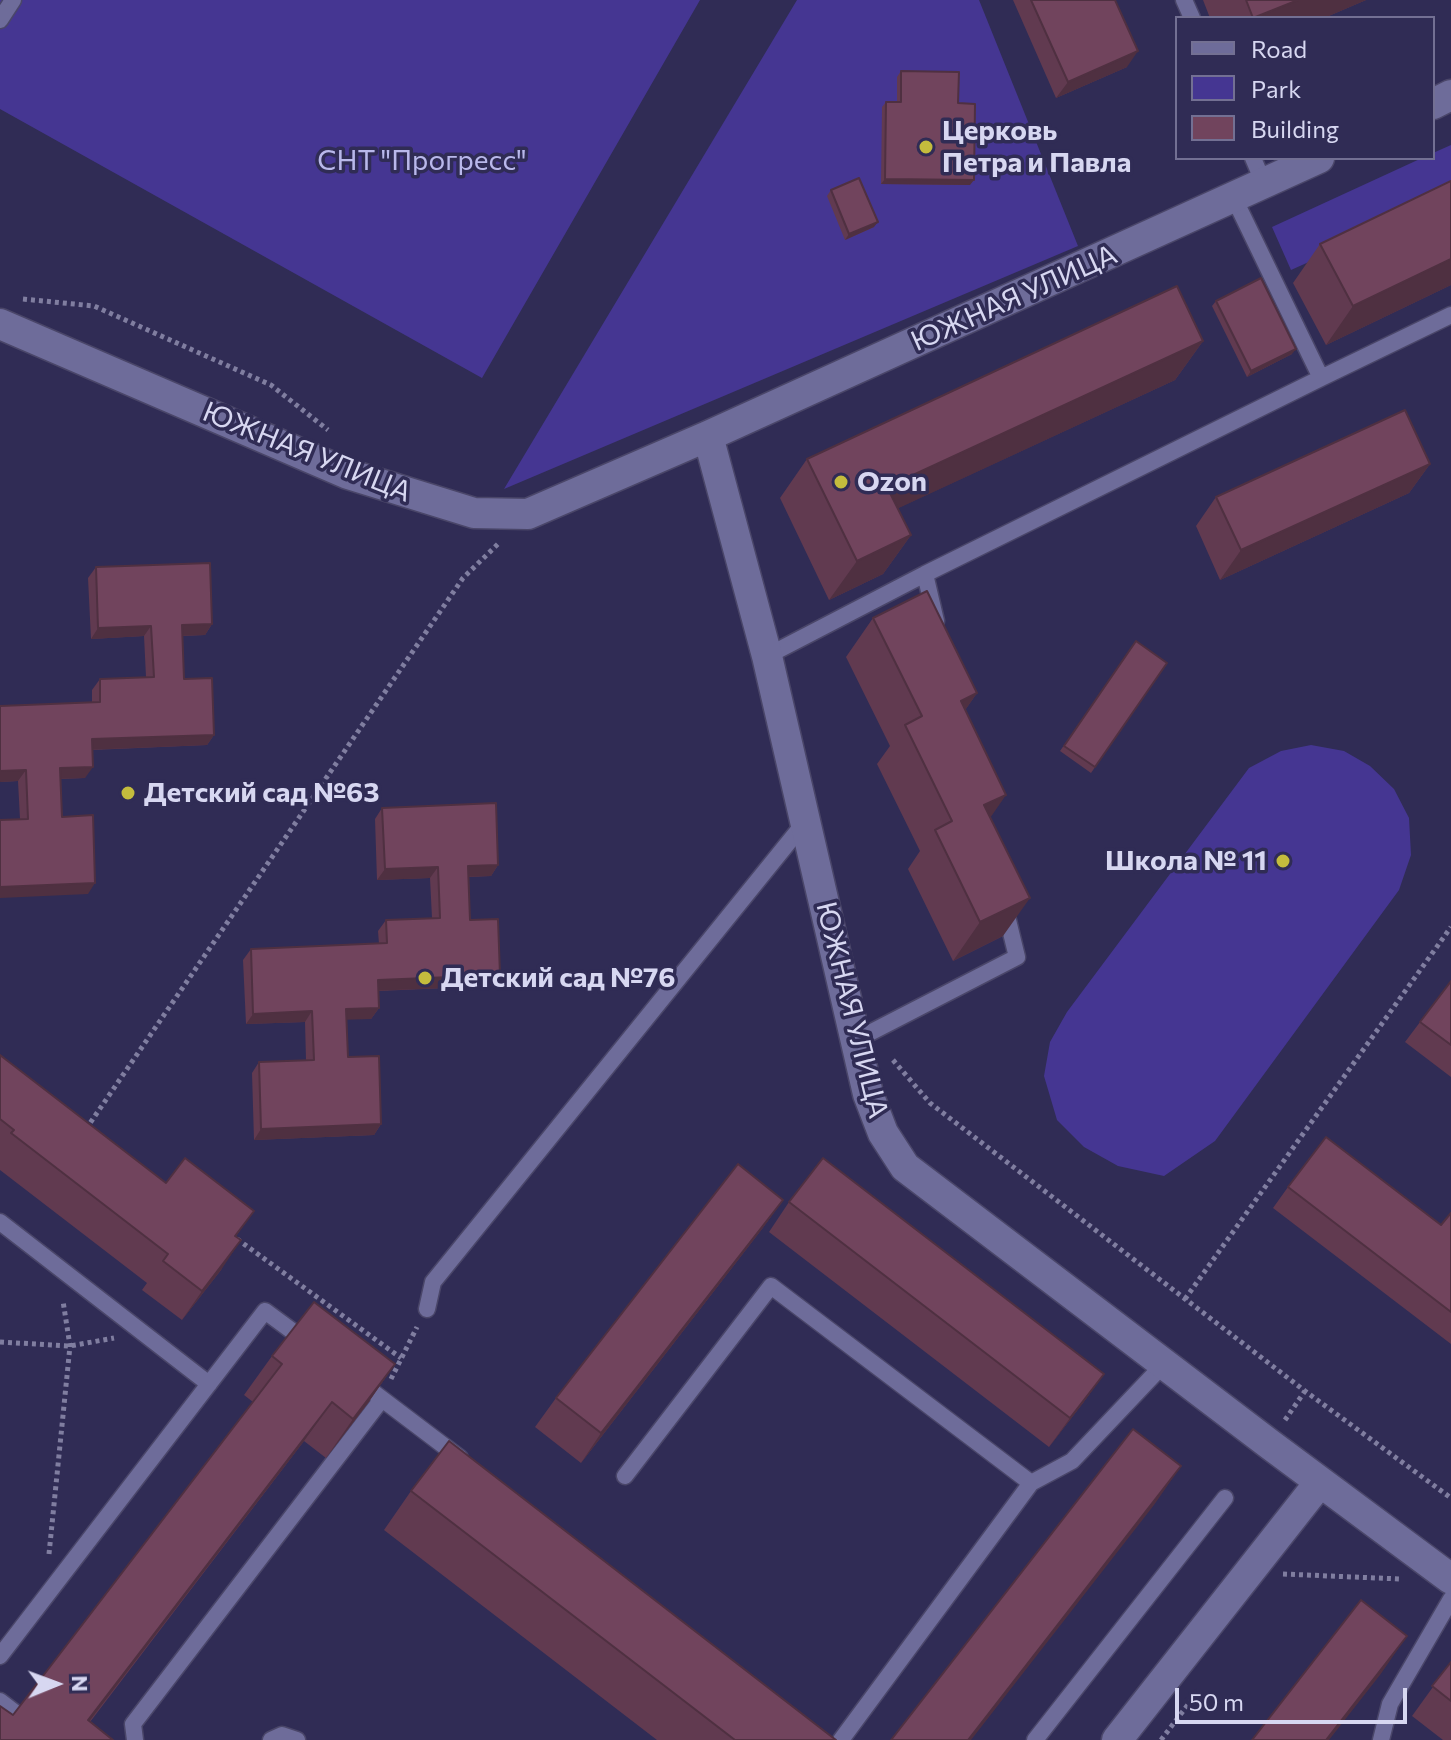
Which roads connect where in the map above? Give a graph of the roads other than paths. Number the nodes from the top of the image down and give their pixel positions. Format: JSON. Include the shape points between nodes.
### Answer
{"nodes":[{"id":1,"x":13,"y":0,"type":"edge"},
{"id":2,"x":0,"y":20,"type":"edge"},
{"id":3,"x":1310,"y":160,"type":"edge"},
{"id":4,"x":1258,"y":171,"type":"edge"},
{"id":5,"x":1234,"y":198,"type":"junction"},
{"id":6,"x":7,"y":311,"type":"edge"},
{"id":7,"x":1451,"y":315,"type":"edge"},
{"id":8,"x":1321,"y":378,"type":"junction"},
{"id":9,"x":708,"y":436,"type":"junction"},
{"id":10,"x":925,"y":574,"type":"junction"},
{"id":11,"x":940,"y":635,"type":"edge"},
{"id":12,"x":767,"y":656,"type":"junction"},
{"id":13,"x":806,"y":821,"type":"junction"},
{"id":14,"x":1002,"y":896,"type":"edge"},
{"id":15,"x":863,"y":1036,"type":"junction"},
{"id":16,"x":0,"y":1222,"type":"edge"},
{"id":17,"x":427,"y":1309,"type":"road end"},
{"id":18,"x":323,"y":1355,"type":"edge"},
{"id":19,"x":1164,"y":1364,"type":"junction"},
{"id":20,"x":347,"y":1372,"type":"edge"},
{"id":21,"x":209,"y":1384,"type":"junction"},
{"id":22,"x":382,"y":1399,"type":"junction"},
{"id":23,"x":469,"y":1465,"type":"edge"},
{"id":24,"x":625,"y":1476,"type":"dead end"},
{"id":25,"x":1320,"y":1482,"type":"junction"},
{"id":26,"x":1031,"y":1483,"type":"junction"},
{"id":27,"x":1225,"y":1498,"type":"dead end"},
{"id":28,"x":1451,"y":1579,"type":"edge"},
{"id":29,"x":1451,"y":1599,"type":"edge"},
{"id":30,"x":0,"y":1656,"type":"edge"},
{"id":31,"x":0,"y":1701,"type":"edge"},
{"id":32,"x":17,"y":1714,"type":"edge"},
{"id":33,"x":135,"y":1740,"type":"edge"},
{"id":34,"x":271,"y":1740,"type":"edge"},
{"id":35,"x":297,"y":1740,"type":"edge"},
{"id":36,"x":841,"y":1740,"type":"edge"},
{"id":37,"x":1035,"y":1740,"type":"edge"},
{"id":38,"x":1117,"y":1740,"type":"edge"},
{"id":39,"x":1381,"y":1740,"type":"edge"}],
"edges":[{"from":1,"to":2,"type":"lane"},
{"from":3,"to":4,"type":"street","name":"ЮЖНАЯ УЛИЦА"},
{"from":4,"to":5,"type":"street","name":"ЮЖНАЯ УЛИЦА"},
{"from":5,"to":8,"type":"lane"},
{"from":5,"to":9,"type":"street","name":"ЮЖНАЯ УЛИЦА"},
{"from":6,"to":9,"type":"street","name":"ЮЖНАЯ УЛИЦА","via":[[348,474],[474,513],[528,514]]},
{"from":7,"to":8,"type":"lane"},
{"from":8,"to":10,"type":"lane"},
{"from":9,"to":12,"type":"street","name":"ЮЖНАЯ УЛИЦА"},
{"from":10,"to":11,"type":"lane"},
{"from":10,"to":12,"type":"lane"},
{"from":12,"to":13,"type":"street","name":"ЮЖНАЯ УЛИЦА"},
{"from":13,"to":15,"type":"street","name":"ЮЖНАЯ УЛИЦА"},
{"from":13,"to":17,"type":"lane","via":[[433,1282]]},
{"from":14,"to":15,"type":"lane","via":[[1017,957]]},
{"from":15,"to":19,"type":"street","name":"ЮЖНАЯ УЛИЦА","via":[[868,1094],[883,1133],[905,1167]]},
{"from":16,"to":21,"type":"lane"},
{"from":18,"to":21,"type":"lane","via":[[265,1311]]},
{"from":19,"to":25,"type":"street","name":"ЮЖНАЯ УЛИЦА"},
{"from":19,"to":26,"type":"lane","via":[[1072,1461]]},
{"from":20,"to":22,"type":"lane"},
{"from":21,"to":30,"type":"lane"},
{"from":22,"to":23,"type":"lane"},
{"from":22,"to":33,"type":"lane","via":[[133,1724]]},
{"from":24,"to":26,"type":"lane","via":[[771,1286]]},
{"from":25,"to":28,"type":"street","name":"ЮЖНАЯ УЛИЦА"},
{"from":25,"to":38,"type":"street"},
{"from":26,"to":36,"type":"lane"},
{"from":27,"to":37,"type":"lane"},
{"from":29,"to":39,"type":"lane","via":[[1390,1704]]},
{"from":31,"to":32,"type":"lane"},
{"from":34,"to":35,"type":"lane","via":[[282,1735]]}]}
